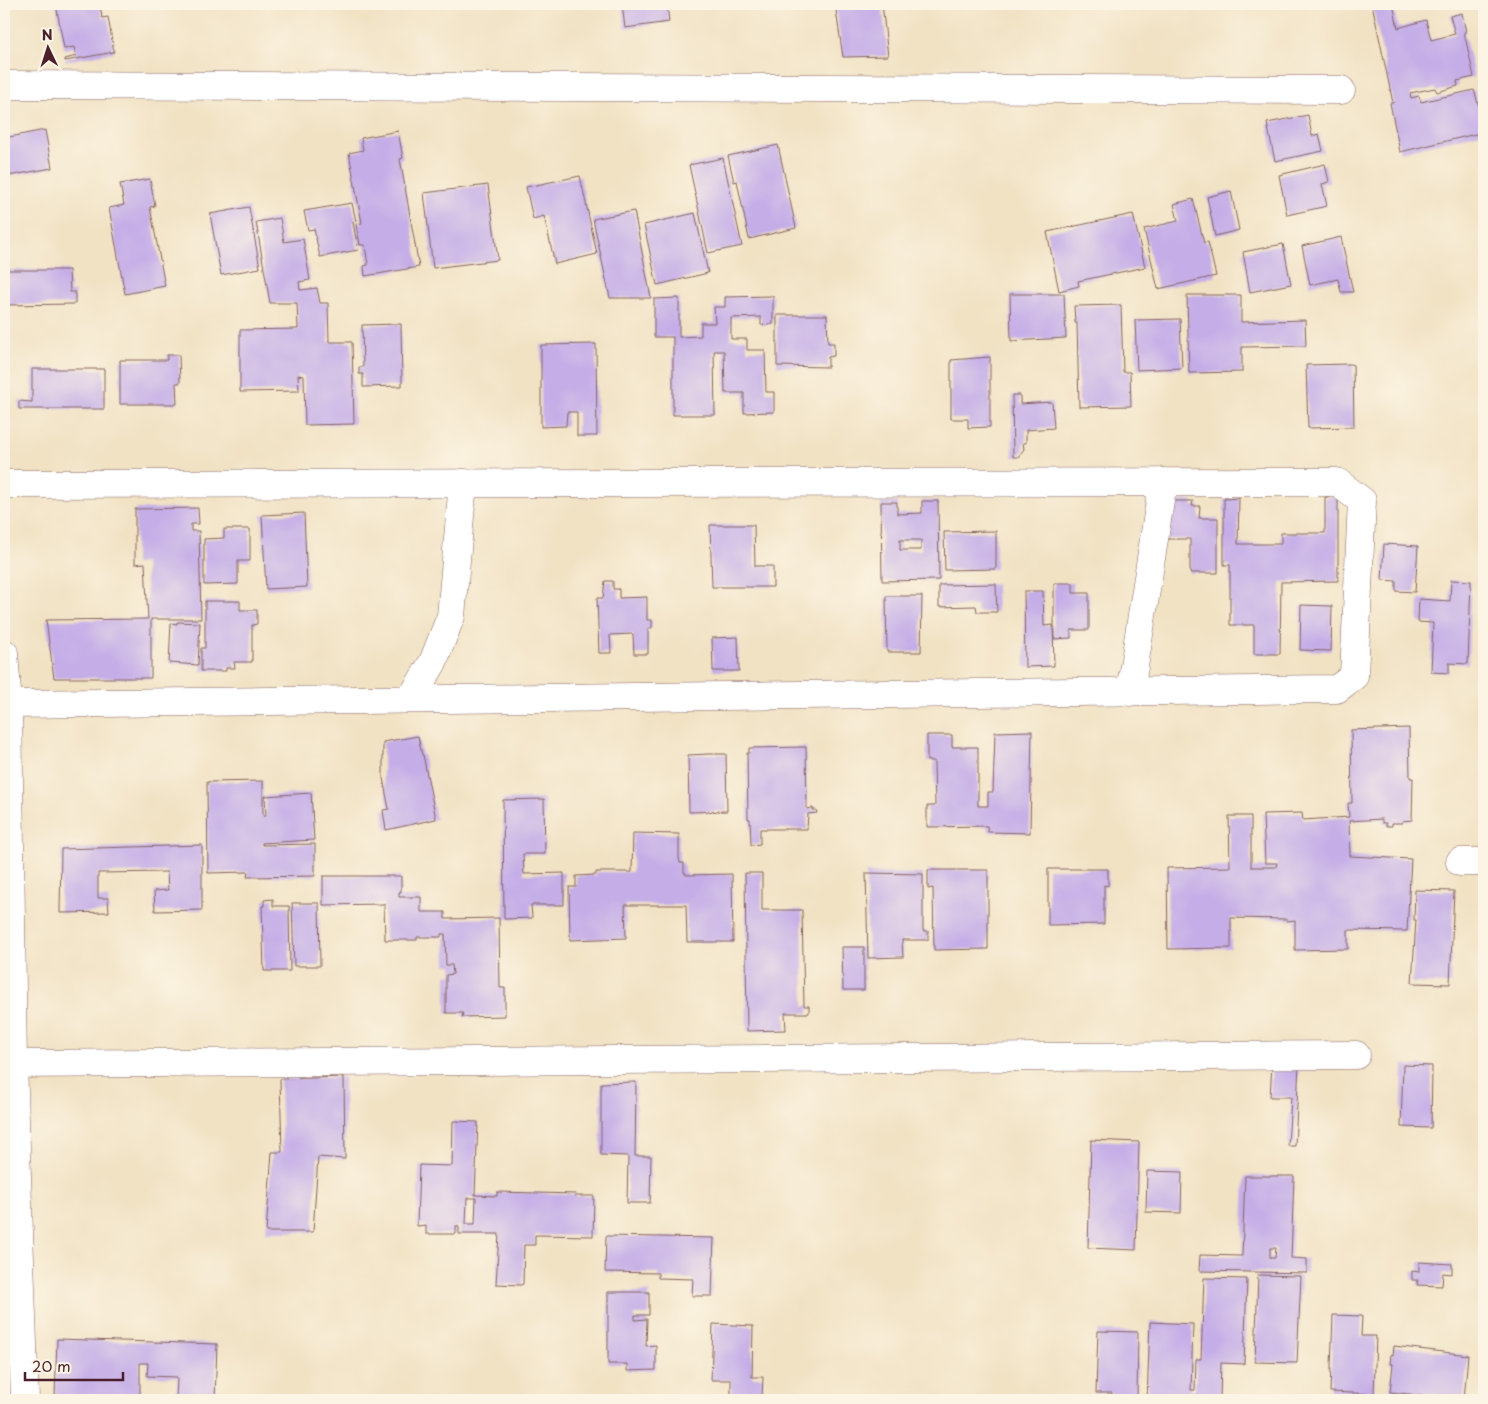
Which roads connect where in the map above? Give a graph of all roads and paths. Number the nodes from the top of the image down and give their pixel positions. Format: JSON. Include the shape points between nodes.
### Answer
{"nodes":[{"id":1,"x":4,"y":86,"type":"edge"},
{"id":2,"x":1341,"y":90,"type":"dead end"},
{"id":3,"x":1163,"y":482,"type":"junction"},
{"id":4,"x":463,"y":483,"type":"junction"},
{"id":5,"x":4,"y":484,"type":"edge"},
{"id":6,"x":4,"y":652,"type":"edge"},
{"id":7,"x":1130,"y":692,"type":"junction"},
{"id":8,"x":411,"y":699,"type":"junction"},
{"id":9,"x":8,"y":704,"type":"junction"},
{"id":10,"x":1356,"y":1055,"type":"dead end"},
{"id":11,"x":13,"y":1064,"type":"junction"},
{"id":12,"x":25,"y":1400,"type":"edge"}],
"edges":[{"from":1,"to":2,"type":"street"},
{"from":3,"to":4,"type":"street"},
{"from":3,"to":7,"type":"street"},
{"from":3,"to":7,"type":"street","via":[[1337,482],[1362,501],[1354,676],[1337,689]]},
{"from":4,"to":5,"type":"street"},
{"from":4,"to":8,"type":"street","via":[[451,616],[433,662]]},
{"from":6,"to":9,"type":"street"},
{"from":7,"to":8,"type":"street"},
{"from":8,"to":9,"type":"street"},
{"from":9,"to":11,"type":"street"},
{"from":10,"to":11,"type":"street"},
{"from":11,"to":12,"type":"street"}]}
